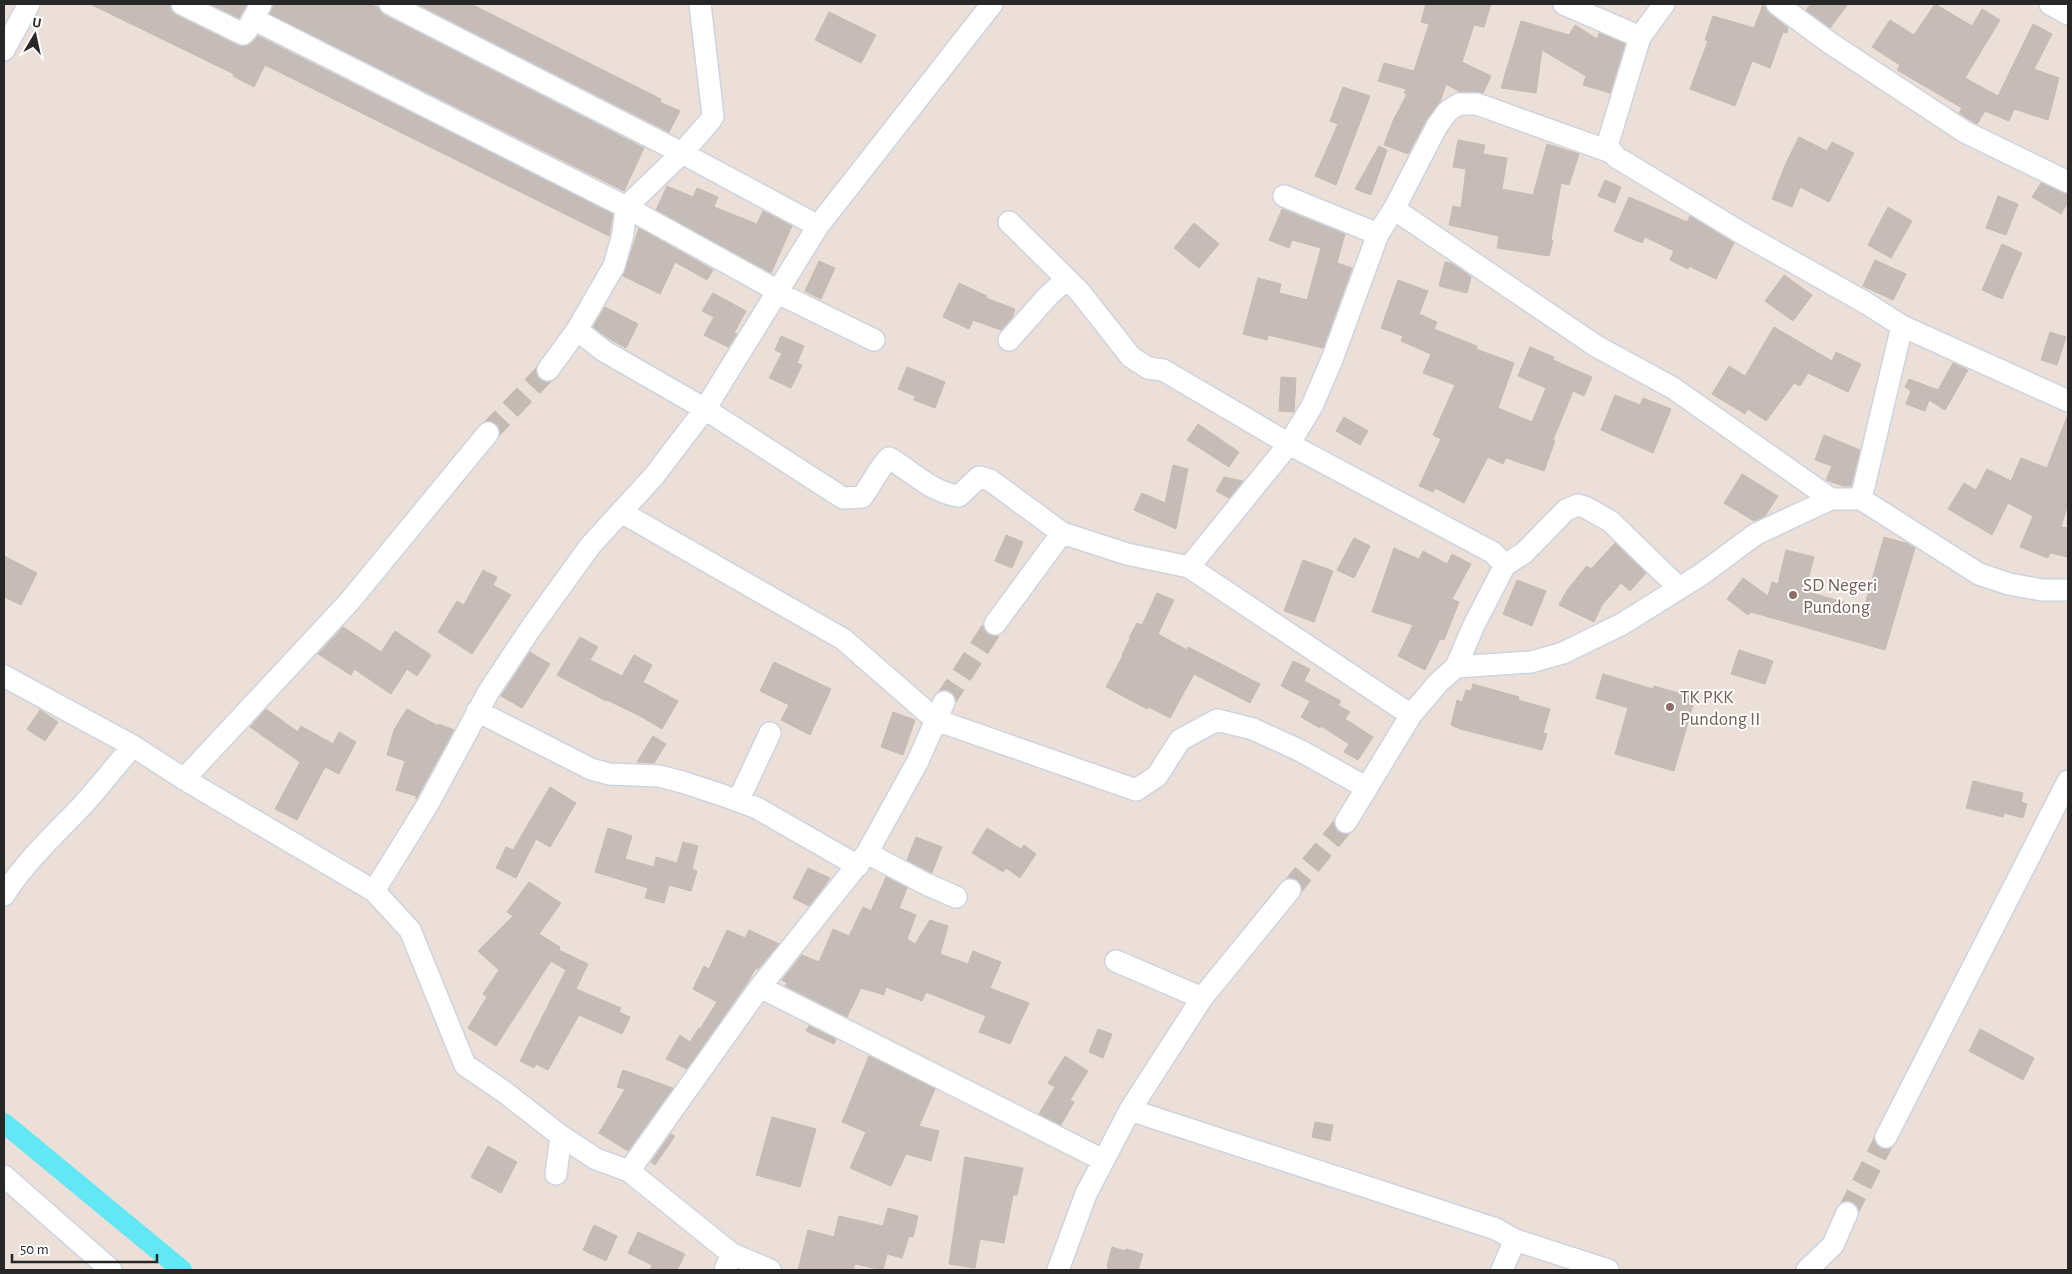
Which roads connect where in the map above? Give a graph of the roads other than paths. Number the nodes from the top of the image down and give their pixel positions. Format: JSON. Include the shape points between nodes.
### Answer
{"nodes":[{"id":1,"x":29,"y":4,"type":"edge"},
{"id":2,"x":182,"y":4,"type":"edge"},
{"id":3,"x":390,"y":4,"type":"edge"},
{"id":4,"x":700,"y":4,"type":"edge"},
{"id":5,"x":992,"y":4,"type":"edge"},
{"id":6,"x":1564,"y":4,"type":"edge"},
{"id":7,"x":1664,"y":4,"type":"edge"},
{"id":8,"x":1777,"y":4,"type":"edge"},
{"id":9,"x":2050,"y":4,"type":"edge"},
{"id":10,"x":257,"y":11,"type":"edge"},
{"id":11,"x":2068,"y":14,"type":"edge"},
{"id":12,"x":1640,"y":37,"type":"junction"},
{"id":13,"x":4,"y":50,"type":"edge"},
{"id":14,"x":1611,"y":152,"type":"junction"},
{"id":15,"x":682,"y":153,"type":"junction"},
{"id":16,"x":2068,"y":182,"type":"edge"},
{"id":17,"x":1284,"y":196,"type":"dead end"},
{"id":18,"x":626,"y":207,"type":"junction"},
{"id":19,"x":1394,"y":209,"type":"junction"},
{"id":20,"x":1009,"y":222,"type":"dead end"},
{"id":21,"x":818,"y":226,"type":"junction"},
{"id":22,"x":1378,"y":234,"type":"junction"},
{"id":23,"x":1067,"y":279,"type":"junction"},
{"id":24,"x":778,"y":293,"type":"junction"},
{"id":25,"x":1902,"y":326,"type":"junction"},
{"id":26,"x":577,"y":330,"type":"junction"},
{"id":27,"x":874,"y":340,"type":"dead end"},
{"id":28,"x":1010,"y":340,"type":"dead end"},
{"id":29,"x":548,"y":370,"type":"tunnel mouth"},
{"id":30,"x":2068,"y":402,"type":"edge"},
{"id":31,"x":705,"y":409,"type":"junction"},
{"id":32,"x":488,"y":434,"type":"tunnel mouth"},
{"id":33,"x":1289,"y":444,"type":"junction"},
{"id":34,"x":1831,"y":499,"type":"junction"},
{"id":35,"x":1861,"y":499,"type":"junction"},
{"id":36,"x":621,"y":512,"type":"junction"},
{"id":37,"x":1062,"y":533,"type":"junction"},
{"id":38,"x":1505,"y":565,"type":"junction"},
{"id":39,"x":1189,"y":567,"type":"junction"},
{"id":40,"x":1678,"y":588,"type":"junction"},
{"id":41,"x":2068,"y":590,"type":"edge"},
{"id":42,"x":995,"y":624,"type":"tunnel mouth"},
{"id":43,"x":1456,"y":667,"type":"junction"},
{"id":44,"x":4,"y":676,"type":"edge"},
{"id":45,"x":940,"y":711,"type":"junction"},
{"id":46,"x":477,"y":712,"type":"junction"},
{"id":47,"x":1412,"y":715,"type":"junction"},
{"id":48,"x":770,"y":733,"type":"dead end"},
{"id":49,"x":133,"y":746,"type":"junction"},
{"id":50,"x":184,"y":779,"type":"junction"},
{"id":51,"x":2068,"y":781,"type":"edge"},
{"id":52,"x":1367,"y":788,"type":"junction"},
{"id":53,"x":738,"y":801,"type":"junction"},
{"id":54,"x":1346,"y":822,"type":"tunnel mouth"},
{"id":55,"x":862,"y":860,"type":"junction"},
{"id":56,"x":1290,"y":890,"type":"tunnel mouth"},
{"id":57,"x":374,"y":891,"type":"junction"},
{"id":58,"x":4,"y":895,"type":"edge"},
{"id":59,"x":956,"y":897,"type":"dead end"},
{"id":60,"x":1116,"y":961,"type":"dead end"},
{"id":61,"x":760,"y":987,"type":"junction"},
{"id":62,"x":1202,"y":998,"type":"junction"},
{"id":63,"x":1130,"y":1110,"type":"junction"},
{"id":64,"x":561,"y":1136,"type":"junction"},
{"id":65,"x":1886,"y":1137,"type":"tunnel mouth"},
{"id":66,"x":1103,"y":1160,"type":"junction"},
{"id":67,"x":629,"y":1171,"type":"junction"},
{"id":68,"x":556,"y":1174,"type":"dead end"},
{"id":69,"x":4,"y":1176,"type":"edge"},
{"id":70,"x":1847,"y":1213,"type":"tunnel mouth"},
{"id":71,"x":1515,"y":1240,"type":"junction"},
{"id":72,"x":729,"y":1262,"type":"edge"},
{"id":73,"x":111,"y":1270,"type":"edge"},
{"id":74,"x":770,"y":1270,"type":"edge"},
{"id":75,"x":1058,"y":1270,"type":"edge"},
{"id":76,"x":1502,"y":1270,"type":"edge"},
{"id":77,"x":1608,"y":1270,"type":"edge"},
{"id":78,"x":1807,"y":1270,"type":"edge"}],
"edges":[{"from":1,"to":13,"type":"street"},
{"from":2,"to":10,"type":"street","via":[[243,34]]},
{"from":3,"to":15,"type":"street"},
{"from":4,"to":15,"type":"street","via":[[712,116]]},
{"from":5,"to":21,"type":"street"},
{"from":6,"to":12,"type":"street"},
{"from":7,"to":12,"type":"street"},
{"from":8,"to":16,"type":"street","via":[[1965,132]]},
{"from":9,"to":11,"type":"street"},
{"from":10,"to":18,"type":"street"},
{"from":12,"to":14,"type":"street","via":[[1608,139],[1607,146]]},
{"from":14,"to":19,"type":"street","via":[[1477,104],[1459,104],[1448,111],[1437,126]]},
{"from":14,"to":25,"type":"street"},
{"from":15,"to":18,"type":"street"},
{"from":15,"to":21,"type":"street"},
{"from":17,"to":22,"type":"street"},
{"from":18,"to":24,"type":"street"},
{"from":18,"to":26,"type":"street","via":[[614,266]]},
{"from":19,"to":22,"type":"street"},
{"from":19,"to":34,"type":"street","via":[[1596,346],[1673,388]]},
{"from":20,"to":23,"type":"street"},
{"from":21,"to":24,"type":"street"},
{"from":22,"to":33,"type":"street","via":[[1333,357],[1312,406]]},
{"from":23,"to":28,"type":"street"},
{"from":23,"to":33,"type":"street","via":[[1131,357],[1148,368],[1163,370]]},
{"from":24,"to":27,"type":"street"},
{"from":24,"to":31,"type":"street"},
{"from":25,"to":30,"type":"street"},
{"from":25,"to":35,"type":"street"},
{"from":26,"to":29,"type":"street"},
{"from":26,"to":31,"type":"street","via":[[604,351]]},
{"from":31,"to":36,"type":"street","via":[[654,476]]},
{"from":31,"to":37,"type":"street","via":[[843,498],[862,496],[889,458],[947,494],[959,496],[980,477],[990,480]]},
{"from":32,"to":50,"type":"street","via":[[349,602]]},
{"from":33,"to":38,"type":"street","via":[[1492,552]]},
{"from":33,"to":39,"type":"street"},
{"from":34,"to":35,"type":"street"},
{"from":34,"to":40,"type":"street","via":[[1756,534]]},
{"from":35,"to":41,"type":"street","via":[[1979,574],[2042,590]]},
{"from":36,"to":45,"type":"street","via":[[843,639]]},
{"from":36,"to":46,"type":"street","via":[[590,546],[544,609]]},
{"from":37,"to":39,"type":"street","via":[[1127,554]]},
{"from":37,"to":42,"type":"street"},
{"from":38,"to":40,"type":"street","via":[[1524,553],[1566,510],[1578,506],[1610,521]]},
{"from":38,"to":43,"type":"street"},
{"from":39,"to":47,"type":"street"},
{"from":40,"to":43,"type":"street","via":[[1622,624],[1563,653],[1531,662]]},
{"from":43,"to":47,"type":"street"},
{"from":44,"to":49,"type":"street"},
{"from":45,"to":52,"type":"street","via":[[1136,790],[1157,776],[1180,740],[1217,720],[1254,729]]},
{"from":45,"to":55,"type":"street","via":[[918,761]]},
{"from":46,"to":53,"type":"street","via":[[591,769],[609,774],[659,776]]},
{"from":46,"to":57,"type":"street","via":[[428,804]]},
{"from":47,"to":52,"type":"street"},
{"from":48,"to":53,"type":"street"},
{"from":49,"to":50,"type":"street"},
{"from":49,"to":58,"type":"street","via":[[37,851]]},
{"from":50,"to":57,"type":"street"},
{"from":51,"to":65,"type":"street"},
{"from":52,"to":54,"type":"street"},
{"from":53,"to":55,"type":"street"},
{"from":55,"to":59,"type":"street","via":[[890,867]]},
{"from":55,"to":61,"type":"street"},
{"from":56,"to":62,"type":"street"},
{"from":57,"to":64,"type":"street","via":[[410,930],[465,1065]]},
{"from":60,"to":62,"type":"street"},
{"from":61,"to":66,"type":"street"},
{"from":61,"to":67,"type":"street"},
{"from":62,"to":63,"type":"street"},
{"from":63,"to":66,"type":"street"},
{"from":63,"to":71,"type":"street","via":[[1496,1229]]},
{"from":64,"to":67,"type":"street","via":[[596,1160]]},
{"from":64,"to":68,"type":"street"},
{"from":66,"to":75,"type":"street","via":[[1086,1194]]},
{"from":67,"to":72,"type":"street"},
{"from":69,"to":73,"type":"street"},
{"from":70,"to":78,"type":"street","via":[[1834,1245]]},
{"from":71,"to":76,"type":"street"},
{"from":71,"to":77,"type":"street"},
{"from":72,"to":74,"type":"street"}]}
